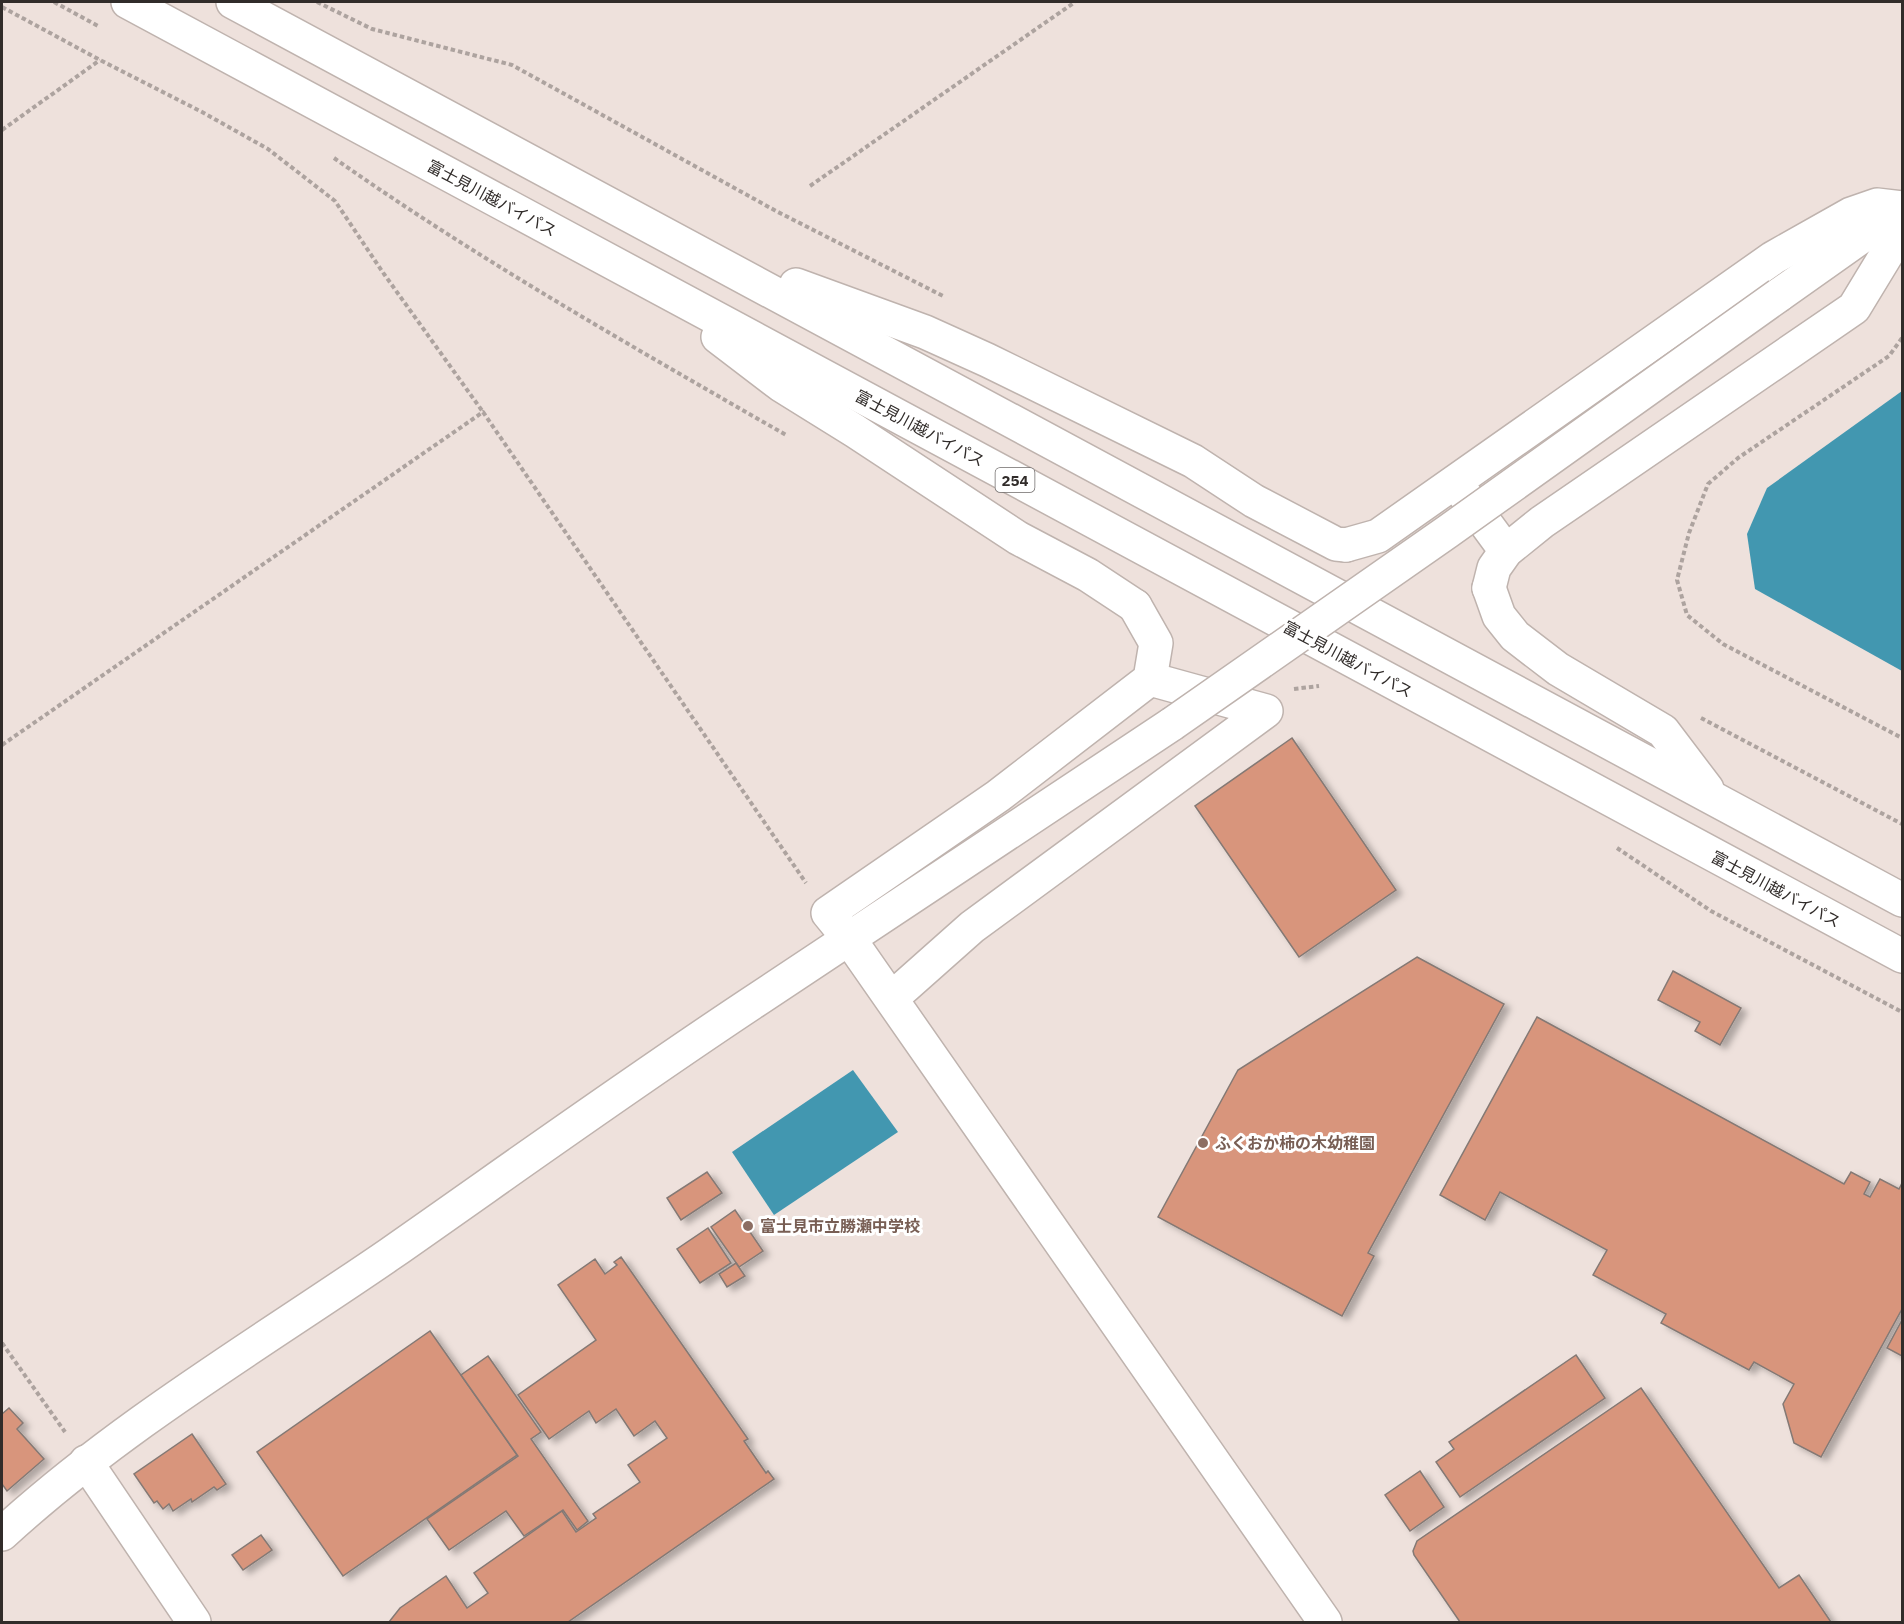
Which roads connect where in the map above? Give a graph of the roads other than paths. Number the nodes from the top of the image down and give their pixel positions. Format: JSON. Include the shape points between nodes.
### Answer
{"nodes":[{"id":1,"x":128,"y":2,"type":"edge"},
{"id":2,"x":233,"y":2,"type":"edge"},
{"id":3,"x":1902,"y":208,"type":"edge"},
{"id":4,"x":684,"y":244,"type":"junction"},
{"id":5,"x":639,"y":277,"type":"junction"},
{"id":6,"x":1456,"y":483,"type":"junction"},
{"id":7,"x":1506,"y":551,"type":"junction"},
{"id":8,"x":1150,"y":679,"type":"junction"},
{"id":9,"x":1714,"y":798,"type":"junction"},
{"id":10,"x":1902,"y":900,"type":"edge"},
{"id":11,"x":850,"y":940,"type":"junction"},
{"id":12,"x":1902,"y":956,"type":"edge"},
{"id":13,"x":892,"y":998,"type":"junction"},
{"id":14,"x":86,"y":1462,"type":"junction"},
{"id":15,"x":2,"y":1534,"type":"edge"},
{"id":16,"x":194,"y":1623,"type":"edge"},
{"id":17,"x":1325,"y":1623,"type":"edge"}],
"edges":[{"from":1,"to":5,"type":"main road","name":"富士見川越バイパス","number":"254"},
{"from":2,"to":4,"type":"main road"},
{"from":3,"to":6,"type":"main road","via":[[1877,205],[1851,214],[1773,258]]},
{"from":3,"to":7,"type":"main road","via":[[1902,230],[1854,308],[1542,522]]},
{"from":3,"to":11,"type":"main road","bridge":true,"via":[[1172,724]]},
{"from":4,"to":6,"type":"main road","via":[[925,332],[987,360],[1193,461],[1254,501],[1336,544],[1378,536]]},
{"from":4,"to":9,"type":"main road"},
{"from":5,"to":8,"type":"main road","number":"254","via":[[781,385],[1018,538],[1088,575],[1135,606],[1156,643]]},
{"from":5,"to":12,"type":"main road","name":"富士見川越バイパス","number":"254"},
{"from":6,"to":7,"type":"main road"},
{"from":7,"to":9,"type":"main road","via":[[1494,568],[1489,588],[1499,616],[1515,636],[1558,669],[1663,731]]},
{"from":8,"to":11,"type":"main road","via":[[998,796],[828,913]]},
{"from":8,"to":13,"type":"main road","via":[[1266,711],[972,927]]},
{"from":9,"to":10,"type":"main road"},
{"from":11,"to":13,"type":"main road"},
{"from":11,"to":14,"type":"main road","via":[[759,998]]},
{"from":13,"to":17,"type":"main road"},
{"from":14,"to":15,"type":"main road"},
{"from":14,"to":16,"type":"main road"}]}
